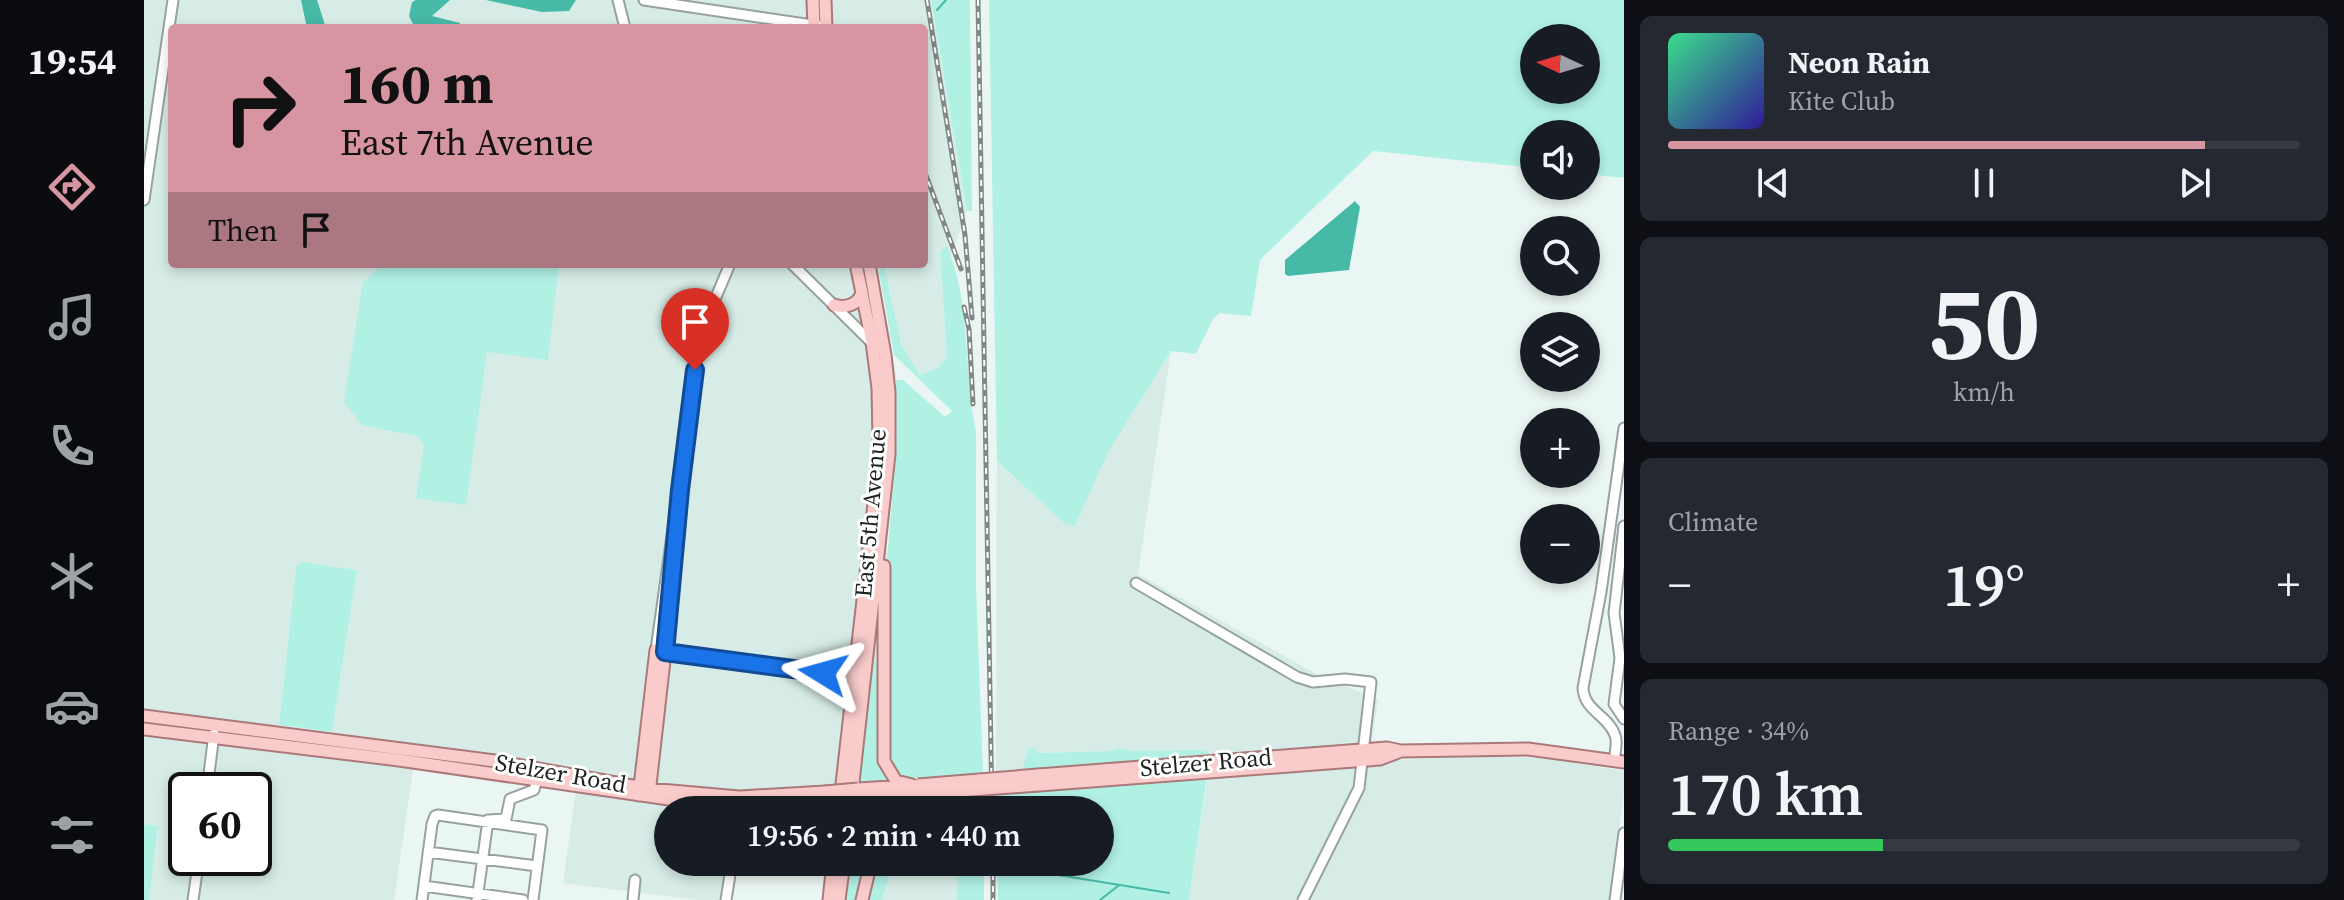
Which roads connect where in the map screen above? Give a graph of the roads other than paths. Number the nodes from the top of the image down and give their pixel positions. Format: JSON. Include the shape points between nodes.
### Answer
{"nodes":[{"id":1,"x":173,"y":0,"type":"edge"},
{"id":2,"x":618,"y":0,"type":"edge"},
{"id":3,"x":644,"y":0,"type":"edge"},
{"id":4,"x":813,"y":0,"type":"edge"},
{"id":5,"x":825,"y":0,"type":"edge"},
{"id":6,"x":170,"y":24,"type":"edge"},
{"id":7,"x":624,"y":24,"type":"edge"},
{"id":8,"x":800,"y":24,"type":"edge"},
{"id":9,"x":818,"y":24,"type":"edge"},
{"id":10,"x":820,"y":24,"type":"edge"},
{"id":11,"x":168,"y":34,"type":"edge"},
{"id":12,"x":144,"y":200,"type":"edge"},
{"id":13,"x":728,"y":268,"type":"edge"},
{"id":14,"x":796,"y":268,"type":"edge"},
{"id":15,"x":857,"y":268,"type":"edge"},
{"id":16,"x":870,"y":268,"type":"edge"},
{"id":17,"x":862,"y":291,"type":"junction"},
{"id":18,"x":834,"y":305,"type":"junction"},
{"id":19,"x":872,"y":342,"type":"junction"},
{"id":20,"x":885,"y":355,"type":"junction"},
{"id":21,"x":1624,"y":428,"type":"edge"},
{"id":22,"x":887,"y":489,"type":"junction"},
{"id":23,"x":1624,"y":526,"type":"edge"},
{"id":24,"x":1136,"y":583,"type":"dead end"},
{"id":25,"x":661,"y":651,"type":"junction"},
{"id":26,"x":859,"y":678,"type":"junction"},
{"id":27,"x":144,"y":716,"type":"edge"},
{"id":28,"x":1624,"y":719,"type":"edge"},
{"id":29,"x":215,"y":724,"type":"junction"},
{"id":30,"x":144,"y":729,"type":"edge"},
{"id":31,"x":214,"y":737,"type":"junction"},
{"id":32,"x":645,"y":749,"type":"junction"},
{"id":33,"x":1361,"y":755,"type":"junction"},
{"id":34,"x":1619,"y":761,"type":"edge"},
{"id":35,"x":539,"y":768,"type":"junction"},
{"id":36,"x":209,"y":772,"type":"edge"},
{"id":37,"x":537,"y":781,"type":"junction"},
{"id":38,"x":617,"y":784,"type":"junction"},
{"id":39,"x":914,"y":790,"type":"junction"},
{"id":40,"x":644,"y":792,"type":"junction"},
{"id":41,"x":664,"y":796,"type":"edge"},
{"id":42,"x":720,"y":796,"type":"edge"},
{"id":43,"x":836,"y":796,"type":"edge"},
{"id":44,"x":841,"y":796,"type":"edge"},
{"id":45,"x":851,"y":796,"type":"edge"},
{"id":46,"x":906,"y":796,"type":"edge"},
{"id":47,"x":487,"y":822,"type":"junction"},
{"id":48,"x":1624,"y":833,"type":"edge"},
{"id":49,"x":428,"y":852,"type":"junction"},
{"id":50,"x":483,"y":858,"type":"junction"},
{"id":51,"x":537,"y":866,"type":"junction"},
{"id":52,"x":1622,"y":868,"type":"edge"},
{"id":53,"x":196,"y":876,"type":"edge"},
{"id":54,"x":730,"y":876,"type":"edge"},
{"id":55,"x":832,"y":876,"type":"edge"},
{"id":56,"x":842,"y":876,"type":"edge"},
{"id":57,"x":868,"y":876,"type":"edge"},
{"id":58,"x":635,"y":880,"type":"dead end"},
{"id":59,"x":424,"y":886,"type":"junction"},
{"id":60,"x":477,"y":897,"type":"edge"},
{"id":61,"x":193,"y":900,"type":"edge"},
{"id":62,"x":422,"y":900,"type":"edge"},
{"id":63,"x":523,"y":900,"type":"edge"},
{"id":64,"x":533,"y":900,"type":"edge"},
{"id":65,"x":633,"y":900,"type":"edge"},
{"id":66,"x":726,"y":900,"type":"edge"},
{"id":67,"x":829,"y":900,"type":"edge"},
{"id":68,"x":839,"y":900,"type":"edge"},
{"id":69,"x":862,"y":900,"type":"edge"},
{"id":70,"x":1303,"y":900,"type":"edge"},
{"id":71,"x":1615,"y":900,"type":"edge"}],
"edges":[{"from":1,"to":6,"type":"street"},
{"from":2,"to":7,"type":"street"},
{"from":3,"to":8,"type":"street"},
{"from":4,"to":9,"type":"main road"},
{"from":5,"to":10,"type":"main road"},
{"from":11,"to":12,"type":"street"},
{"from":13,"to":25,"type":"street","via":[[697,356]]},
{"from":14,"to":18,"type":"street"},
{"from":15,"to":17,"type":"main road","name":"East 5th Avenue"},
{"from":16,"to":20,"type":"main road","name":"East 5th Avenue"},
{"from":17,"to":18,"type":"main road","via":[[852,304]]},
{"from":17,"to":19,"type":"main road","name":"East 5th Avenue"},
{"from":18,"to":19,"type":"street"},
{"from":19,"to":20,"type":"street"},
{"from":19,"to":26,"type":"main road","name":"East 5th Avenue","via":[[878,467]]},
{"from":20,"to":22,"type":"main road","name":"East 5th Avenue"},
{"from":21,"to":34,"type":"street","via":[[1583,688],[1585,703],[1615,735]]},
{"from":22,"to":26,"type":"main road","name":"East 5th Avenue"},
{"from":22,"to":39,"type":"main road","via":[[884,761],[896,781]]},
{"from":23,"to":28,"type":"street","via":[[1614,613],[1620,658],[1614,704]]},
{"from":24,"to":33,"type":"street","via":[[1297,677],[1371,682]]},
{"from":25,"to":26,"type":"main road"},
{"from":25,"to":32,"type":"main road"},
{"from":25,"to":40,"type":"main road"},
{"from":26,"to":44,"type":"main road","name":"East 5th Avenue"},
{"from":26,"to":45,"type":"main road","name":"East 5th Avenue"},
{"from":27,"to":29,"type":"main road","name":"Stelzer Road"},
{"from":29,"to":31,"type":"street"},
{"from":29,"to":35,"type":"main road","name":"Stelzer Road"},
{"from":30,"to":31,"type":"main road","name":"Stelzer Road"},
{"from":31,"to":36,"type":"street"},
{"from":31,"to":37,"type":"main road","name":"Stelzer Road"},
{"from":32,"to":38,"type":"main road","via":[[634,777]]},
{"from":32,"to":40,"type":"main road"},
{"from":33,"to":34,"type":"main road","name":"Stelzer Road","via":[[1387,748],[1528,749]]},
{"from":33,"to":39,"type":"main road","name":"Stelzer Road","bridge":true},
{"from":33,"to":70,"type":"street","via":[[1359,788]]},
{"from":35,"to":37,"type":"street"},
{"from":35,"to":38,"type":"main road","name":"Stelzer Road"},
{"from":37,"to":40,"type":"main road","name":"Stelzer Road"},
{"from":37,"to":47,"type":"street","via":[[534,790],[510,799],[506,819]]},
{"from":38,"to":40,"type":"main road","name":"Stelzer Road"},
{"from":39,"to":43,"type":"main road","name":"Stelzer Road","bridge":true},
{"from":39,"to":46,"type":"main road"},
{"from":40,"to":41,"type":"main road","name":"Stelzer Road"},
{"from":40,"to":42,"type":"main road","name":"Stelzer Road"},
{"from":47,"to":49,"type":"street","via":[[435,816]]},
{"from":47,"to":50,"type":"street"},
{"from":47,"to":51,"type":"street","via":[[542,830]]},
{"from":48,"to":52,"type":"street"},
{"from":49,"to":50,"type":"street"},
{"from":49,"to":59,"type":"street"},
{"from":50,"to":51,"type":"street"},
{"from":50,"to":60,"type":"street"},
{"from":51,"to":64,"type":"street"},
{"from":52,"to":71,"type":"street"},
{"from":53,"to":61,"type":"street"},
{"from":54,"to":66,"type":"street"},
{"from":55,"to":67,"type":"main road"},
{"from":56,"to":68,"type":"main road"},
{"from":57,"to":69,"type":"main road"},
{"from":58,"to":65,"type":"street"},
{"from":59,"to":60,"type":"street"},
{"from":59,"to":62,"type":"street"},
{"from":60,"to":63,"type":"street"}]}
